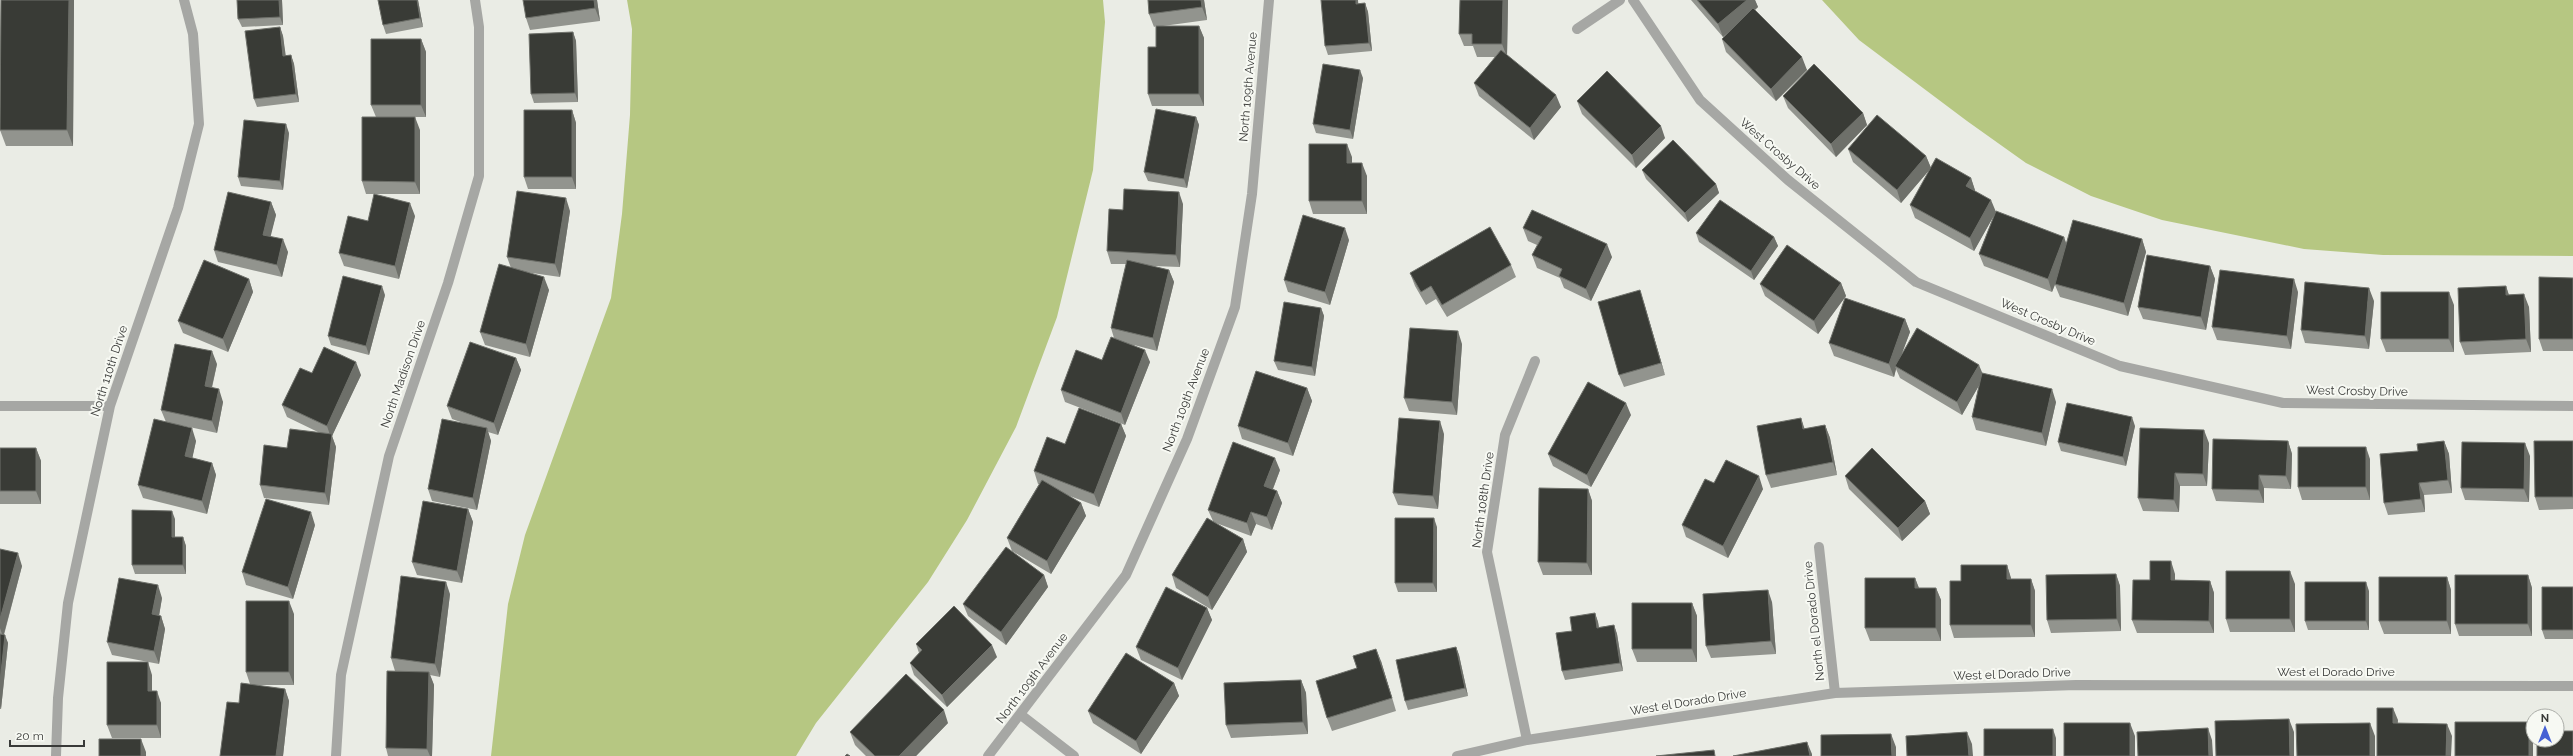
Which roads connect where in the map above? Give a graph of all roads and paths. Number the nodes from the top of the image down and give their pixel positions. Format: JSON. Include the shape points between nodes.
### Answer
{"nodes":[{"id":1,"x":184,"y":0,"type":"edge"},
{"id":2,"x":475,"y":0,"type":"edge"},
{"id":3,"x":1269,"y":0,"type":"edge"},
{"id":4,"x":1620,"y":0,"type":"edge"},
{"id":5,"x":1633,"y":0,"type":"edge"},
{"id":6,"x":1577,"y":29,"type":"dead end"},
{"id":7,"x":1535,"y":362,"type":"dead end"},
{"id":8,"x":0,"y":406,"type":"edge"},
{"id":9,"x":110,"y":406,"type":"junction"},
{"id":10,"x":2573,"y":406,"type":"edge"},
{"id":11,"x":1819,"y":547,"type":"dead end"},
{"id":12,"x":2573,"y":686,"type":"edge"},
{"id":13,"x":1835,"y":693,"type":"junction"},
{"id":14,"x":1021,"y":715,"type":"junction"},
{"id":15,"x":1527,"y":740,"type":"junction"},
{"id":16,"x":56,"y":756,"type":"edge"},
{"id":17,"x":336,"y":756,"type":"edge"},
{"id":18,"x":988,"y":756,"type":"edge"},
{"id":19,"x":1074,"y":756,"type":"edge"},
{"id":20,"x":1457,"y":756,"type":"edge"}],
"edges":[{"from":1,"to":9,"type":"street","name":"North 110th Drive","via":[[193,34],[199,124],[178,208]]},
{"from":2,"to":17,"type":"street","name":"North Madison Drive","via":[[479,28],[479,176],[448,283],[389,456],[342,675]]},
{"from":3,"to":14,"type":"street","name":"North 109th Avenue","via":[[1252,194],[1235,307],[1187,439],[1126,575]]},
{"from":4,"to":6,"type":"street"},
{"from":5,"to":10,"type":"street","name":"West Crosby Drive","via":[[1700,100],[1788,180],[1916,282],[2120,366],[2283,403]]},
{"from":7,"to":15,"type":"street","name":"North 108th Drive","via":[[1505,435],[1487,552]]},
{"from":8,"to":9,"type":"street"},
{"from":9,"to":16,"type":"street","name":"North 110th Drive","via":[[68,603],[58,698]]},
{"from":11,"to":13,"type":"street","name":"North el Dorado Drive"},
{"from":12,"to":13,"type":"street","name":"West el Dorado Drive","via":[[2076,685]]},
{"from":13,"to":15,"type":"street","name":"West el Dorado Drive"},
{"from":14,"to":18,"type":"street","name":"North 109th Avenue"},
{"from":14,"to":19,"type":"street"},
{"from":15,"to":20,"type":"street","name":"West el Dorado Drive"}]}
